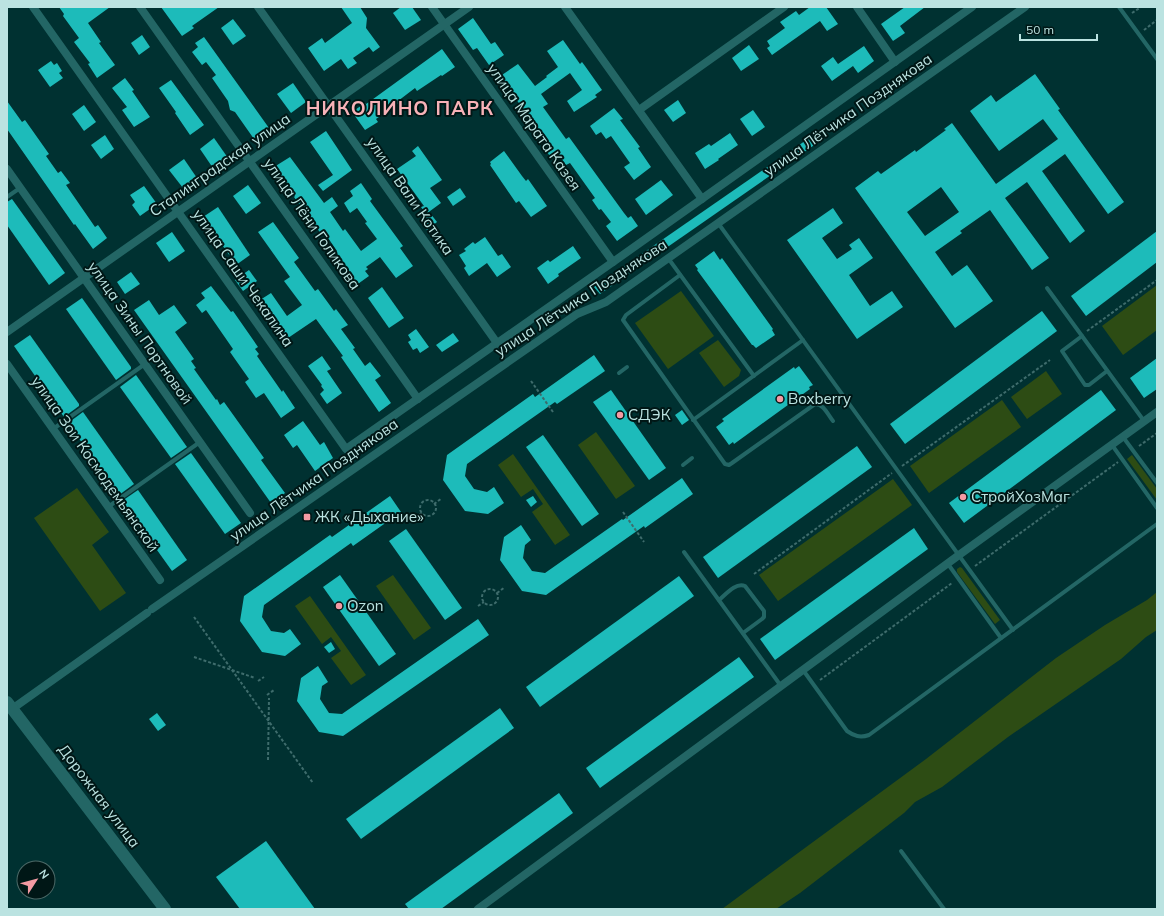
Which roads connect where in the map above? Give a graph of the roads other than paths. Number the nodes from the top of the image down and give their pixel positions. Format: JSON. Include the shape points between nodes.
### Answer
{"nodes":[{"id":1,"x":33,"y":7,"type":"edge"},
{"id":2,"x":140,"y":7,"type":"edge"},
{"id":3,"x":258,"y":7,"type":"edge"},
{"id":4,"x":432,"y":7,"type":"edge"},
{"id":5,"x":469,"y":7,"type":"edge"},
{"id":6,"x":565,"y":7,"type":"edge"},
{"id":7,"x":784,"y":7,"type":"edge"},
{"id":8,"x":857,"y":7,"type":"edge"},
{"id":9,"x":972,"y":7,"type":"edge"},
{"id":10,"x":1025,"y":7,"type":"edge"},
{"id":11,"x":1119,"y":7,"type":"edge"},
{"id":12,"x":444,"y":24,"type":"junction"},
{"id":13,"x":1157,"y":59,"type":"edge"},
{"id":14,"x":895,"y":62,"type":"junction"},
{"id":15,"x":328,"y":106,"type":"junction"},
{"id":16,"x":639,"y":110,"type":"junction"},
{"id":17,"x":250,"y":160,"type":"junction"},
{"id":18,"x":7,"y":169,"type":"edge"},
{"id":19,"x":20,"y":187,"type":"junction"},
{"id":20,"x":7,"y":196,"type":"edge"},
{"id":21,"x":702,"y":199,"type":"junction"},
{"id":22,"x":178,"y":212,"type":"junction"},
{"id":23,"x":718,"y":223,"type":"junction"},
{"id":24,"x":668,"y":258,"type":"junction"},
{"id":25,"x":613,"y":262,"type":"junction"},
{"id":26,"x":680,"y":275,"type":"junction"},
{"id":27,"x":84,"y":277,"type":"junction"},
{"id":28,"x":1047,"y":288,"type":"dead end"},
{"id":29,"x":7,"y":332,"type":"edge"},
{"id":30,"x":1082,"y":336,"type":"junction"},
{"id":31,"x":803,"y":340,"type":"junction"},
{"id":32,"x":497,"y":343,"type":"junction"},
{"id":33,"x":7,"y":364,"type":"edge"},
{"id":34,"x":145,"y":364,"type":"junction"},
{"id":35,"x":627,"y":367,"type":"dead end"},
{"id":36,"x":1107,"y":371,"type":"junction"},
{"id":37,"x":619,"y":373,"type":"dead end"},
{"id":38,"x":754,"y":376,"type":"junction"},
{"id":39,"x":418,"y":399,"type":"junction"},
{"id":40,"x":1157,"y":412,"type":"edge"},
{"id":41,"x":693,"y":420,"type":"junction"},
{"id":42,"x":833,"y":421,"type":"dead end"},
{"id":43,"x":1144,"y":421,"type":"junction"},
{"id":44,"x":53,"y":429,"type":"junction"},
{"id":45,"x":1123,"y":437,"type":"junction"},
{"id":46,"x":200,"y":442,"type":"junction"},
{"id":47,"x":1112,"y":445,"type":"junction"},
{"id":48,"x":346,"y":449,"type":"joint"},
{"id":49,"x":692,"y":458,"type":"dead end"},
{"id":50,"x":684,"y":465,"type":"dead end"},
{"id":51,"x":1157,"y":484,"type":"edge"},
{"id":52,"x":108,"y":507,"type":"junction"},
{"id":53,"x":1157,"y":508,"type":"edge"},
{"id":54,"x":250,"y":513,"type":"dead end"},
{"id":55,"x":1157,"y":524,"type":"edge"},
{"id":56,"x":684,"y":552,"type":"dead end"},
{"id":57,"x":959,"y":555,"type":"junction"},
{"id":58,"x":947,"y":564,"type":"junction"},
{"id":59,"x":160,"y":580,"type":"dead end"},
{"id":60,"x":719,"y":600,"type":"junction"},
{"id":61,"x":1013,"y":630,"type":"junction"},
{"id":62,"x":743,"y":633,"type":"junction"},
{"id":63,"x":1001,"y":638,"type":"junction"},
{"id":64,"x":803,"y":670,"type":"junction"},
{"id":65,"x":781,"y":686,"type":"junction"},
{"id":66,"x":10,"y":705,"type":"edge"},
{"id":67,"x":901,"y":851,"type":"dead end"},
{"id":68,"x":165,"y":909,"type":"edge"},
{"id":69,"x":478,"y":909,"type":"edge"},
{"id":70,"x":944,"y":909,"type":"edge"}],
"edges":[{"from":1,"to":22,"type":"street","name":"улица Саши Чекалина"},
{"from":2,"to":17,"type":"street","name":"улица Лёни Голикова"},
{"from":3,"to":15,"type":"street","name":"улица Вали Котика"},
{"from":4,"to":12,"type":"street","name":"улица Марата Казея"},
{"from":5,"to":12,"type":"street","name":"Сталинградская улица"},
{"from":6,"to":16,"type":"street"},
{"from":7,"to":16,"type":"street"},
{"from":8,"to":14,"type":"street"},
{"from":9,"to":14,"type":"street","name":"улица Лётчика Позднякова"},
{"from":10,"to":23,"type":"street","name":"улица Лётчика Позднякова"},
{"from":11,"to":13,"type":"lane"},
{"from":12,"to":15,"type":"street","name":"Сталинградская улица"},
{"from":12,"to":25,"type":"street","name":"улица Марата Казея"},
{"from":14,"to":21,"type":"street","name":"улица Лётчика Позднякова"},
{"from":15,"to":17,"type":"street","name":"Сталинградская улица"},
{"from":15,"to":32,"type":"street","name":"улица Вали Котика"},
{"from":16,"to":21,"type":"street"},
{"from":17,"to":22,"type":"street","name":"Сталинградская улица"},
{"from":17,"to":39,"type":"street","name":"улица Лёни Голикова"},
{"from":18,"to":19,"type":"street","name":"улица Зины Портновой"},
{"from":19,"to":20,"type":"lane"},
{"from":19,"to":27,"type":"street","name":"улица Зины Портновой"},
{"from":21,"to":25,"type":"street","name":"улица Лётчика Позднякова"},
{"from":22,"to":27,"type":"street","name":"Сталинградская улица"},
{"from":22,"to":48,"type":"street","name":"улица Саши Чекалина"},
{"from":23,"to":24,"type":"street","name":"улица Лётчика Позднякова"},
{"from":23,"to":31,"type":"lane"},
{"from":24,"to":26,"type":"lane"},
{"from":24,"to":66,"type":"street","name":"улица Лётчика Позднякова","via":[[606,302],[577,314]]},
{"from":25,"to":32,"type":"street","name":"улица Лётчика Позднякова"},
{"from":26,"to":38,"type":"lane"},
{"from":26,"to":41,"type":"lane","via":[[626,315],[623,320]]},
{"from":27,"to":29,"type":"street","name":"Сталинградская улица"},
{"from":27,"to":34,"type":"street","name":"улица Зины Портновой"},
{"from":28,"to":30,"type":"lane"},
{"from":30,"to":36,"type":"lane"},
{"from":30,"to":36,"type":"lane","via":[[1062,351],[1085,384],[1089,385]]},
{"from":31,"to":38,"type":"lane"},
{"from":31,"to":57,"type":"lane"},
{"from":32,"to":39,"type":"street","name":"улица Лётчика Позднякова"},
{"from":33,"to":44,"type":"street","name":"улица Зои Космодемьянской"},
{"from":34,"to":44,"type":"lane"},
{"from":34,"to":46,"type":"street","name":"улица Зины Портновой"},
{"from":35,"to":37,"type":"lane"},
{"from":36,"to":43,"type":"lane"},
{"from":38,"to":41,"type":"lane"},
{"from":39,"to":48,"type":"street","name":"улица Лётчика Позднякова"},
{"from":40,"to":43,"type":"street"},
{"from":41,"to":42,"type":"lane","via":[[722,461],[729,465],[815,404],[819,404]]},
{"from":43,"to":45,"type":"street"},
{"from":44,"to":52,"type":"street","name":"улица Зои Космодемьянской"},
{"from":45,"to":47,"type":"street"},
{"from":45,"to":51,"type":"lane"},
{"from":46,"to":52,"type":"lane"},
{"from":46,"to":54,"type":"street","name":"улица Зины Портновой"},
{"from":47,"to":53,"type":"lane"},
{"from":47,"to":57,"type":"street"},
{"from":49,"to":50,"type":"lane"},
{"from":52,"to":59,"type":"street","name":"улица Зои Космодемьянской"},
{"from":55,"to":61,"type":"lane"},
{"from":56,"to":60,"type":"lane"},
{"from":57,"to":58,"type":"street"},
{"from":57,"to":61,"type":"lane"},
{"from":58,"to":63,"type":"lane"},
{"from":58,"to":64,"type":"street"},
{"from":60,"to":62,"type":"lane"},
{"from":60,"to":62,"type":"lane","via":[[737,586],[746,586],[764,611],[764,617]]},
{"from":61,"to":63,"type":"lane"},
{"from":62,"to":65,"type":"lane"},
{"from":63,"to":64,"type":"lane","via":[[863,737],[847,731]]},
{"from":64,"to":65,"type":"street"},
{"from":65,"to":69,"type":"street"},
{"from":66,"to":68,"type":"main road","name":"Дорожная улица"},
{"from":67,"to":70,"type":"lane"}]}
